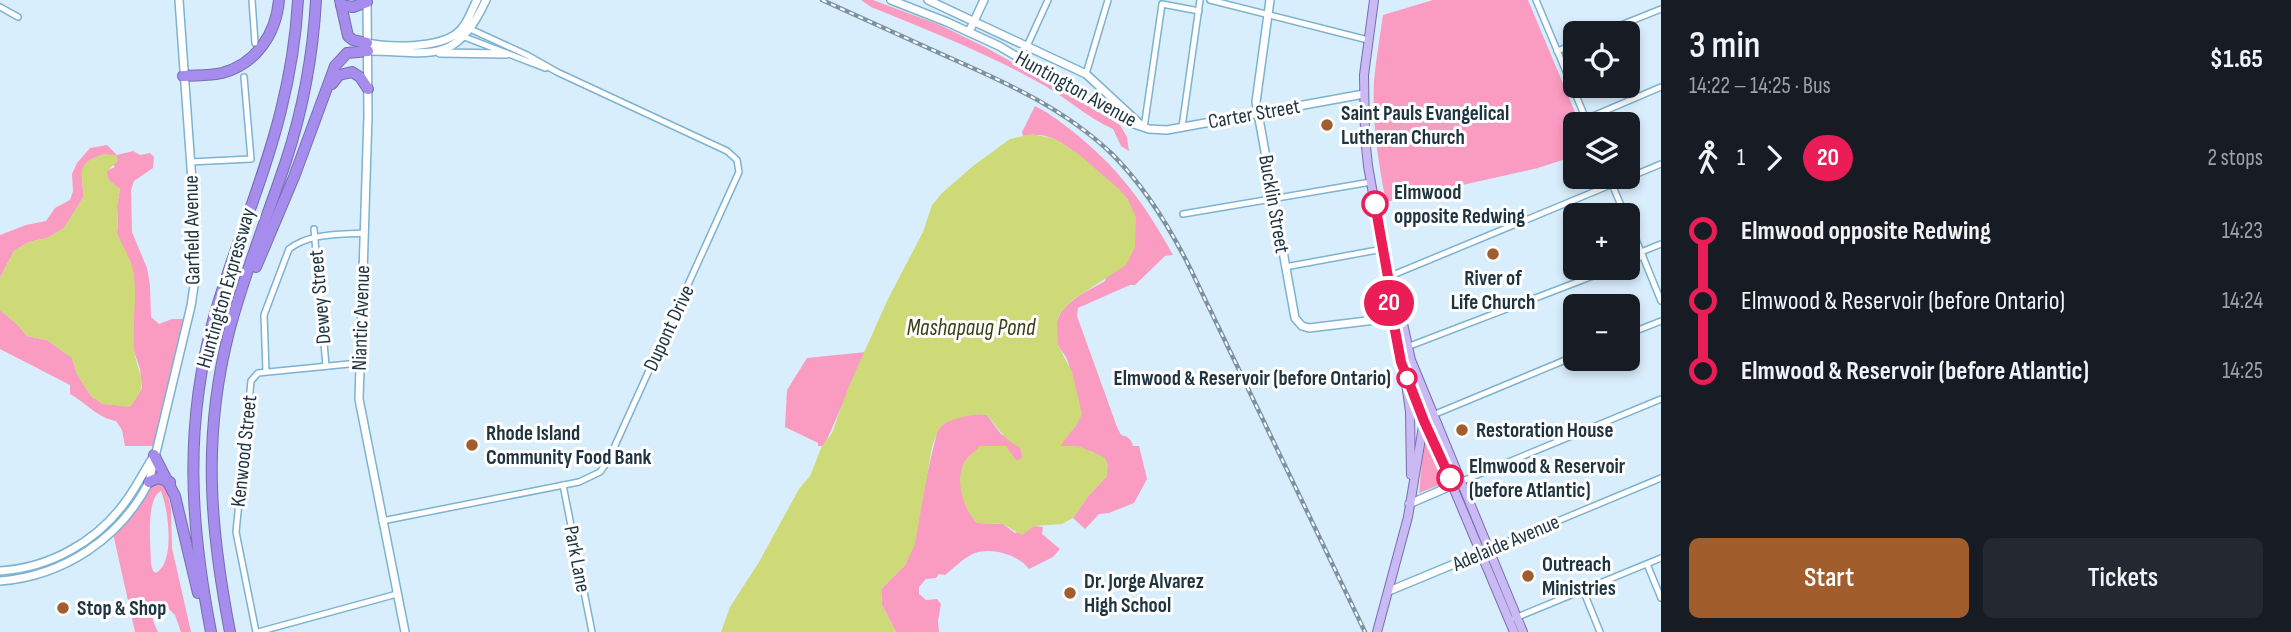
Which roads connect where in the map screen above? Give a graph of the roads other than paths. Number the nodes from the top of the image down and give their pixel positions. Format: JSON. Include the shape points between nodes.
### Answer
{"nodes":[{"id":1,"x":178,"y":0,"type":"edge"},
{"id":2,"x":252,"y":0,"type":"edge"},
{"id":3,"x":279,"y":0,"type":"edge"},
{"id":4,"x":298,"y":0,"type":"edge"},
{"id":5,"x":316,"y":0,"type":"edge"},
{"id":6,"x":477,"y":0,"type":"edge"},
{"id":7,"x":486,"y":0,"type":"edge"},
{"id":8,"x":891,"y":0,"type":"edge"},
{"id":9,"x":928,"y":0,"type":"edge"},
{"id":10,"x":984,"y":0,"type":"edge"},
{"id":11,"x":1048,"y":0,"type":"edge"},
{"id":12,"x":1108,"y":0,"type":"edge"},
{"id":13,"x":1200,"y":0,"type":"edge"},
{"id":14,"x":1210,"y":0,"type":"edge"},
{"id":15,"x":1270,"y":0,"type":"edge"},
{"id":16,"x":1374,"y":0,"type":"edge"},
{"id":17,"x":1536,"y":0,"type":"edge"},
{"id":18,"x":367,"y":1,"type":"edge"},
{"id":19,"x":340,"y":2,"type":"edge"},
{"id":20,"x":0,"y":7,"type":"edge"},
{"id":21,"x":1661,"y":9,"type":"edge"},
{"id":22,"x":1199,"y":11,"type":"junction"},
{"id":23,"x":1268,"y":15,"type":"junction"},
{"id":24,"x":18,"y":17,"type":"dead end"},
{"id":25,"x":974,"y":21,"type":"junction"},
{"id":26,"x":1631,"y":21,"type":"edge"},
{"id":27,"x":467,"y":28,"type":"junction"},
{"id":28,"x":969,"y":32,"type":"junction"},
{"id":29,"x":460,"y":35,"type":"junction"},
{"id":30,"x":1368,"y":40,"type":"junction"},
{"id":31,"x":255,"y":43,"type":"dead end"},
{"id":32,"x":1027,"y":46,"type":"junction"},
{"id":33,"x":367,"y":47,"type":"junction"},
{"id":34,"x":1563,"y":49,"type":"edge"},
{"id":35,"x":1557,"y":51,"type":"junction"},
{"id":36,"x":425,"y":52,"type":"junction"},
{"id":37,"x":506,"y":54,"type":"junction"},
{"id":38,"x":556,"y":72,"type":"junction"},
{"id":39,"x":1086,"y":74,"type":"junction"},
{"id":40,"x":183,"y":76,"type":"junction"},
{"id":41,"x":244,"y":77,"type":"dead end"},
{"id":42,"x":1661,"y":87,"type":"edge"},
{"id":43,"x":368,"y":89,"type":"junction"},
{"id":44,"x":1364,"y":94,"type":"junction"},
{"id":45,"x":322,"y":103,"type":"junction"},
{"id":46,"x":1583,"y":112,"type":"edge"},
{"id":47,"x":1608,"y":112,"type":"edge"},
{"id":48,"x":1258,"y":113,"type":"junction"},
{"id":49,"x":1182,"y":127,"type":"junction"},
{"id":50,"x":1144,"y":128,"type":"junction"},
{"id":51,"x":190,"y":162,"type":"junction"},
{"id":52,"x":1661,"y":164,"type":"edge"},
{"id":53,"x":1640,"y":173,"type":"edge"},
{"id":54,"x":1371,"y":181,"type":"junction"},
{"id":55,"x":1600,"y":189,"type":"edge"},
{"id":56,"x":1273,"y":199,"type":"junction"},
{"id":57,"x":1183,"y":214,"type":"dead end"},
{"id":58,"x":314,"y":229,"type":"dead end"},
{"id":59,"x":363,"y":233,"type":"junction"},
{"id":60,"x":314,"y":237,"type":"junction"},
{"id":61,"x":1661,"y":244,"type":"edge"},
{"id":62,"x":1383,"y":249,"type":"junction"},
{"id":63,"x":1640,"y":249,"type":"edge"},
{"id":64,"x":1642,"y":254,"type":"junction"},
{"id":65,"x":1285,"y":267,"type":"junction"},
{"id":66,"x":1388,"y":277,"type":"junction"},
{"id":67,"x":1582,"y":280,"type":"edge"},
{"id":68,"x":1661,"y":301,"type":"edge"},
{"id":69,"x":235,"y":312,"type":"junction"},
{"id":70,"x":1392,"y":318,"type":"junction"},
{"id":71,"x":1661,"y":321,"type":"edge"},
{"id":72,"x":1640,"y":329,"type":"edge"},
{"id":73,"x":1402,"y":348,"type":"junction"},
{"id":74,"x":1563,"y":361,"type":"edge"},
{"id":75,"x":359,"y":363,"type":"junction"},
{"id":76,"x":326,"y":366,"type":"junction"},
{"id":77,"x":266,"y":371,"type":"junction"},
{"id":78,"x":1405,"y":373,"type":"junction"},
{"id":79,"x":1661,"y":399,"type":"edge"},
{"id":80,"x":1426,"y":400,"type":"junction"},
{"id":81,"x":1433,"y":415,"type":"junction"},
{"id":82,"x":1424,"y":421,"type":"junction"},
{"id":83,"x":154,"y":455,"type":"junction"},
{"id":84,"x":1661,"y":478,"type":"edge"},
{"id":85,"x":149,"y":482,"type":"junction"},
{"id":86,"x":170,"y":482,"type":"junction"},
{"id":87,"x":1457,"y":484,"type":"junction"},
{"id":88,"x":563,"y":485,"type":"junction"},
{"id":89,"x":1411,"y":492,"type":"junction"},
{"id":90,"x":1409,"y":503,"type":"junction"},
{"id":91,"x":382,"y":521,"type":"junction"},
{"id":92,"x":1485,"y":552,"type":"junction"},
{"id":93,"x":1661,"y":558,"type":"edge"},
{"id":94,"x":1647,"y":564,"type":"junction"},
{"id":95,"x":0,"y":571,"type":"edge"},
{"id":96,"x":0,"y":581,"type":"edge"},
{"id":97,"x":1583,"y":590,"type":"junction"},
{"id":98,"x":1389,"y":592,"type":"junction"},
{"id":99,"x":397,"y":594,"type":"junction"},
{"id":100,"x":1661,"y":598,"type":"edge"},
{"id":101,"x":1513,"y":619,"type":"junction"},
{"id":102,"x":209,"y":632,"type":"edge"},
{"id":103,"x":230,"y":632,"type":"edge"},
{"id":104,"x":257,"y":632,"type":"edge"},
{"id":105,"x":405,"y":632,"type":"edge"},
{"id":106,"x":592,"y":632,"type":"edge"},
{"id":107,"x":1377,"y":632,"type":"edge"},
{"id":108,"x":1514,"y":632,"type":"edge"},
{"id":109,"x":1522,"y":632,"type":"edge"},
{"id":110,"x":1600,"y":632,"type":"edge"}],
"edges":[{"from":1,"to":40,"type":"street","name":"Garfield Avenue"},
{"from":2,"to":31,"type":"street"},
{"from":3,"to":40,"type":"highway","via":[[271,32],[251,57],[222,73]]},
{"from":4,"to":102,"type":"highway","name":"Huntington Expressway","via":[[281,111],[214,318],[197,407],[194,522]]},
{"from":5,"to":69,"type":"highway","name":"Huntington Expressway","via":[[296,127]]},
{"from":6,"to":27,"type":"street"},
{"from":7,"to":27,"type":"street"},
{"from":8,"to":28,"type":"street","name":"Huntington Avenue"},
{"from":9,"to":25,"type":"street","name":"Huntington Avenue"},
{"from":10,"to":25,"type":"street"},
{"from":11,"to":32,"type":"street"},
{"from":12,"to":39,"type":"street"},
{"from":13,"to":22,"type":"street"},
{"from":14,"to":23,"type":"street"},
{"from":15,"to":23,"type":"street","name":"Bucklin Street"},
{"from":16,"to":30,"type":"main road"},
{"from":17,"to":35,"type":"street"},
{"from":18,"to":19,"type":"highway","via":[[353,7]]},
{"from":18,"to":33,"type":"street","name":"Niantic Avenue"},
{"from":19,"to":33,"type":"highway","via":[[348,36]]},
{"from":20,"to":24,"type":"street"},
{"from":21,"to":26,"type":"street"},
{"from":22,"to":49,"type":"street"},
{"from":22,"to":50,"type":"street","via":[[1162,4]]},
{"from":23,"to":30,"type":"street"},
{"from":23,"to":48,"type":"street","name":"Bucklin Street"},
{"from":25,"to":28,"type":"street"},
{"from":25,"to":32,"type":"street","name":"Huntington Avenue"},
{"from":27,"to":29,"type":"street"},
{"from":27,"to":38,"type":"street","name":"Dupont Drive"},
{"from":28,"to":50,"type":"street","name":"Huntington Avenue"},
{"from":29,"to":33,"type":"street","via":[[420,45]]},
{"from":29,"to":36,"type":"street","via":[[451,47]]},
{"from":29,"to":37,"type":"street","name":"Dupont Drive"},
{"from":30,"to":44,"type":"main road"},
{"from":32,"to":39,"type":"street","name":"Huntington Avenue"},
{"from":33,"to":36,"type":"street"},
{"from":33,"to":43,"type":"street","name":"Niantic Avenue"},
{"from":33,"to":45,"type":"highway","via":[[338,61]]},
{"from":34,"to":35,"type":"street"},
{"from":35,"to":46,"type":"street"},
{"from":36,"to":37,"type":"street"},
{"from":37,"to":38,"type":"street","name":"Dupont Drive"},
{"from":38,"to":88,"type":"street","name":"Dupont Drive","via":[[727,151],[740,169],[606,465],[590,478]]},
{"from":39,"to":50,"type":"street","name":"Huntington Avenue"},
{"from":40,"to":51,"type":"street","name":"Garfield Avenue"},
{"from":41,"to":51,"type":"street","via":[[251,159]]},
{"from":42,"to":47,"type":"street"},
{"from":43,"to":45,"type":"highway","via":[[352,72],[344,73],[333,81]]},
{"from":43,"to":59,"type":"street","name":"Niantic Avenue"},
{"from":44,"to":48,"type":"street","name":"Carter Street"},
{"from":44,"to":54,"type":"main road"},
{"from":45,"to":69,"type":"highway"},
{"from":48,"to":49,"type":"street","name":"Carter Street"},
{"from":48,"to":56,"type":"street","name":"Bucklin Street"},
{"from":49,"to":50,"type":"street","name":"Carter Street"},
{"from":51,"to":83,"type":"street","name":"Garfield Avenue","via":[[195,284]]},
{"from":52,"to":53,"type":"street"},
{"from":54,"to":56,"type":"street"},
{"from":54,"to":62,"type":"main road"},
{"from":55,"to":66,"type":"street"},
{"from":56,"to":57,"type":"street"},
{"from":56,"to":65,"type":"street","name":"Bucklin Street"},
{"from":58,"to":60,"type":"street","name":"Dewey Street"},
{"from":59,"to":60,"type":"street"},
{"from":59,"to":75,"type":"street","name":"Niantic Avenue"},
{"from":60,"to":76,"type":"street","name":"Dewey Street"},
{"from":60,"to":77,"type":"street","via":[[289,249],[264,315]]},
{"from":61,"to":64,"type":"street"},
{"from":62,"to":65,"type":"street"},
{"from":62,"to":66,"type":"main road"},
{"from":63,"to":64,"type":"street"},
{"from":64,"to":68,"type":"street"},
{"from":65,"to":70,"type":"street","name":"Bucklin Street","via":[[1294,315],[1305,327]]},
{"from":66,"to":70,"type":"main road"},
{"from":66,"to":73,"type":"main road","via":[[1395,287]]},
{"from":67,"to":73,"type":"street"},
{"from":69,"to":103,"type":"highway","name":"Huntington Expressway","via":[[219,379],[211,468],[214,537]]},
{"from":70,"to":73,"type":"main road"},
{"from":71,"to":72,"type":"street"},
{"from":73,"to":78,"type":"main road"},
{"from":73,"to":80,"type":"main road"},
{"from":74,"to":81,"type":"street"},
{"from":75,"to":76,"type":"street","name":"Kenwood Street"},
{"from":75,"to":91,"type":"street","name":"Niantic Avenue","via":[[359,399]]},
{"from":76,"to":77,"type":"street","name":"Kenwood Street"},
{"from":77,"to":104,"type":"street","name":"Kenwood Street","via":[[254,376],[250,386],[236,525]]},
{"from":78,"to":82,"type":"main road"},
{"from":78,"to":89,"type":"main road"},
{"from":79,"to":87,"type":"street"},
{"from":80,"to":81,"type":"main road"},
{"from":80,"to":82,"type":"main road"},
{"from":81,"to":87,"type":"main road"},
{"from":82,"to":87,"type":"main road"},
{"from":82,"to":89,"type":"main road"},
{"from":83,"to":85,"type":"street","name":"Garfield Avenue"},
{"from":83,"to":86,"type":"highway"},
{"from":83,"to":95,"type":"street","name":"Garfield Avenue","via":[[118,511],[85,542],[42,563]]},
{"from":84,"to":92,"type":"street","name":"Adelaide Avenue"},
{"from":85,"to":86,"type":"highway","via":[[158,478]]},
{"from":85,"to":96,"type":"street","name":"Garfield Avenue","via":[[124,520],[88,552],[38,574]]},
{"from":86,"to":102,"type":"highway"},
{"from":87,"to":90,"type":"street"},
{"from":87,"to":92,"type":"main road"},
{"from":88,"to":91,"type":"street","name":"Dupont Drive"},
{"from":88,"to":106,"type":"street","name":"Park Lane"},
{"from":89,"to":90,"type":"main road"},
{"from":90,"to":98,"type":"main road"},
{"from":91,"to":99,"type":"street","name":"Niantic Avenue"},
{"from":92,"to":98,"type":"street","name":"Adelaide Avenue"},
{"from":92,"to":101,"type":"main road"},
{"from":93,"to":94,"type":"street"},
{"from":94,"to":97,"type":"street"},
{"from":94,"to":100,"type":"street"},
{"from":97,"to":101,"type":"street"},
{"from":97,"to":110,"type":"street"},
{"from":98,"to":107,"type":"main road"},
{"from":99,"to":104,"type":"street"},
{"from":99,"to":105,"type":"street","name":"Niantic Avenue"},
{"from":101,"to":108,"type":"main road"},
{"from":101,"to":109,"type":"main road"}]}
